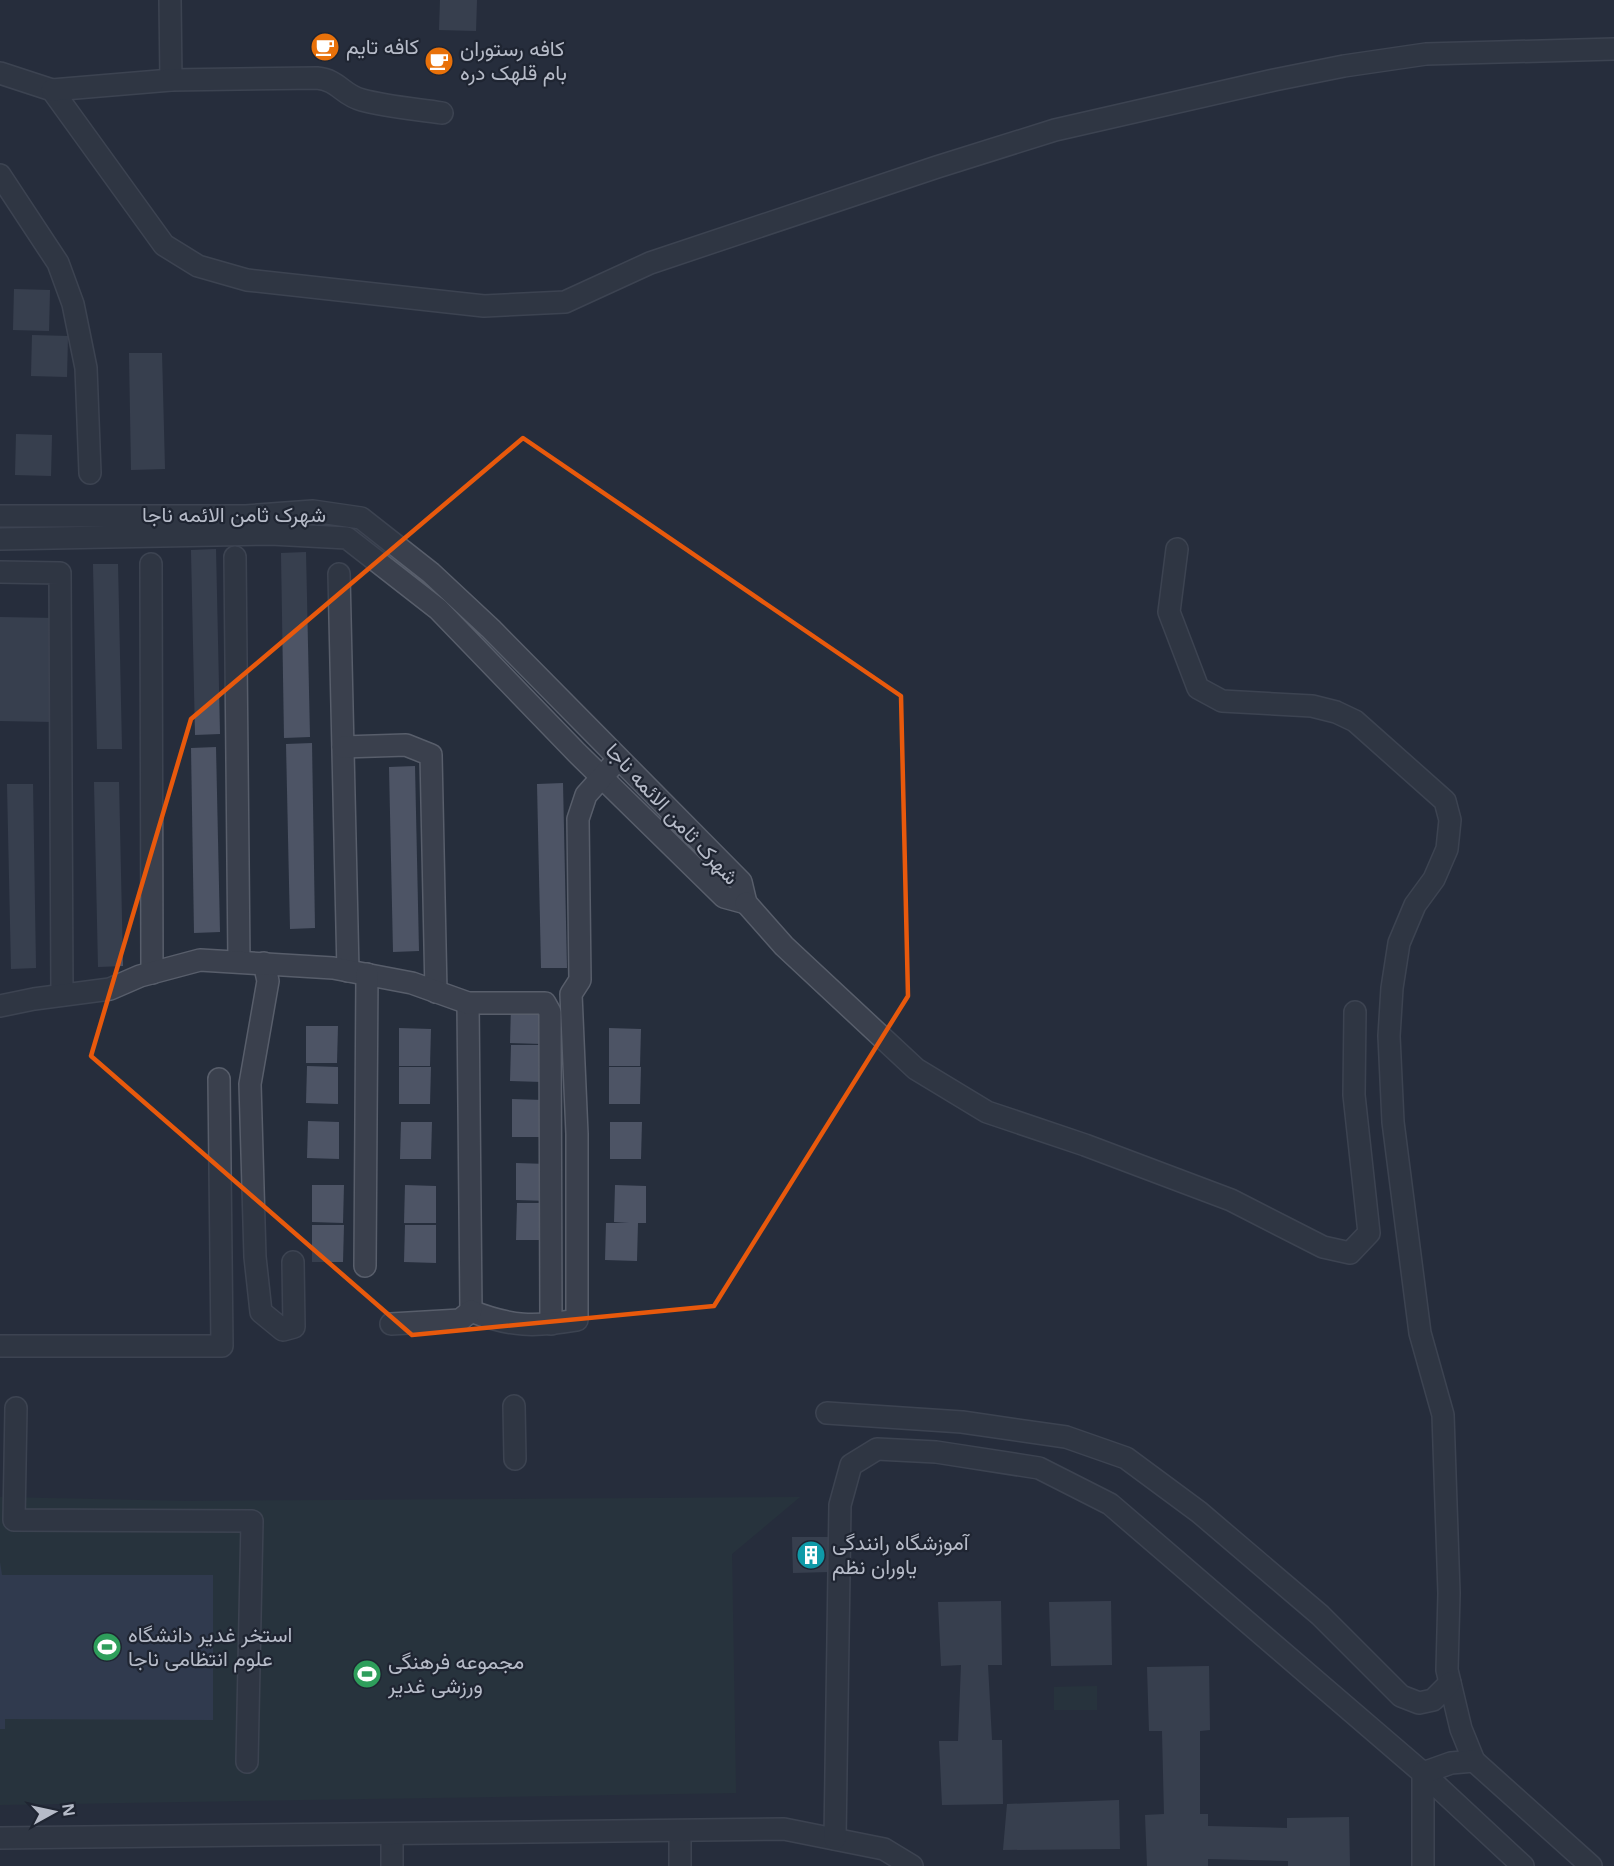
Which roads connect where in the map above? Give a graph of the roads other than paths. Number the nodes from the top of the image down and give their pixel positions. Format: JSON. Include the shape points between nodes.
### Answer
{"nodes":[{"id":1,"x":170,"y":0,"type":"edge"},
{"id":2,"x":1614,"y":49,"type":"edge"},
{"id":3,"x":0,"y":73,"type":"edge"},
{"id":4,"x":171,"y":80,"type":"junction"},
{"id":5,"x":52,"y":90,"type":"junction"},
{"id":6,"x":442,"y":113,"type":"dead end"},
{"id":7,"x":0,"y":175,"type":"edge"},
{"id":8,"x":90,"y":473,"type":"dead end"},
{"id":9,"x":7,"y":516,"type":"edge"},
{"id":10,"x":257,"y":525,"type":"junction"},
{"id":11,"x":6,"y":539,"type":"edge"},
{"id":12,"x":1177,"y":549,"type":"dead end"},
{"id":13,"x":235,"y":557,"type":"dead end"},
{"id":14,"x":151,"y":564,"type":"dead end"},
{"id":15,"x":0,"y":572,"type":"edge"},
{"id":16,"x":339,"y":574,"type":"dead end"},
{"id":17,"x":442,"y":583,"type":"junction"},
{"id":18,"x":426,"y":600,"type":"junction"},
{"id":19,"x":343,"y":747,"type":"junction"},
{"id":20,"x":620,"y":758,"type":"junction"},
{"id":21,"x":602,"y":777,"type":"junction"},
{"id":22,"x":746,"y":903,"type":"junction"},
{"id":23,"x":239,"y":962,"type":"junction"},
{"id":24,"x":264,"y":963,"type":"junction"},
{"id":25,"x":152,"y":973,"type":"junction"},
{"id":26,"x":357,"y":973,"type":"junction"},
{"id":27,"x":436,"y":992,"type":"junction"},
{"id":28,"x":62,"y":995,"type":"junction"},
{"id":29,"x":468,"y":1003,"type":"junction"},
{"id":30,"x":0,"y":1006,"type":"edge"},
{"id":31,"x":1355,"y":1011,"type":"dead end"},
{"id":32,"x":219,"y":1079,"type":"dead end"},
{"id":33,"x":293,"y":1262,"type":"dead end"},
{"id":34,"x":365,"y":1266,"type":"dead end"},
{"id":35,"x":471,"y":1311,"type":"junction"},
{"id":36,"x":391,"y":1324,"type":"dead end"},
{"id":37,"x":551,"y":1324,"type":"junction"},
{"id":38,"x":0,"y":1346,"type":"edge"},
{"id":39,"x":514,"y":1406,"type":"dead end"},
{"id":40,"x":16,"y":1408,"type":"dead end"},
{"id":41,"x":827,"y":1413,"type":"dead end"},
{"id":42,"x":515,"y":1459,"type":"dead end"},
{"id":43,"x":1450,"y":1683,"type":"junction"},
{"id":44,"x":1474,"y":1761,"type":"junction"},
{"id":45,"x":247,"y":1762,"type":"dead end"},
{"id":46,"x":1423,"y":1773,"type":"junction"},
{"id":47,"x":680,"y":1831,"type":"junction"},
{"id":48,"x":392,"y":1834,"type":"junction"},
{"id":49,"x":0,"y":1838,"type":"edge"},
{"id":50,"x":835,"y":1839,"type":"junction"},
{"id":51,"x":392,"y":1866,"type":"edge"},
{"id":52,"x":680,"y":1866,"type":"edge"},
{"id":53,"x":912,"y":1866,"type":"edge"},
{"id":54,"x":1423,"y":1866,"type":"edge"},
{"id":55,"x":1523,"y":1866,"type":"edge"},
{"id":56,"x":1591,"y":1866,"type":"edge"}],
"edges":[{"from":1,"to":4,"type":"street"},
{"from":2,"to":5,"type":"street","via":[[1426,54],[1274,80],[1055,130],[926,170],[650,263],[565,302],[484,306],[247,280],[198,266],[164,245]]},
{"from":3,"to":5,"type":"street"},
{"from":4,"to":5,"type":"street"},
{"from":4,"to":6,"type":"street","via":[[329,80],[361,100]]},
{"from":7,"to":8,"type":"street","via":[[58,263],[73,304],[86,368]]},
{"from":9,"to":10,"type":"street","name":"شهرک ثامن الائمه ناجا"},
{"from":9,"to":11,"type":"street"},
{"from":10,"to":11,"type":"street","name":"شهرک ثامن الائمه ناجا"},
{"from":10,"to":17,"type":"street","name":"شهرک ثامن الائمه ناجا","via":[[313,511],[361,518]]},
{"from":10,"to":18,"type":"street","name":"شهرک ثامن الائمه ناجا","via":[[347,538]]},
{"from":12,"to":43,"type":"street","via":[[1169,612],[1198,688],[1222,701],[1312,706],[1355,721],[1445,801],[1450,820],[1447,849],[1434,879],[1415,905],[1399,943],[1389,1036],[1393,1122],[1420,1333],[1443,1416]]},
{"from":13,"to":23,"type":"street"},
{"from":14,"to":25,"type":"street"},
{"from":15,"to":28,"type":"street","via":[[60,573]]},
{"from":16,"to":19,"type":"street"},
{"from":17,"to":18,"type":"street"},
{"from":17,"to":20,"type":"street","name":"شهرک ثامن الائمه ناجا"},
{"from":18,"to":21,"type":"street","name":"شهرک ثامن الائمه ناجا"},
{"from":19,"to":26,"type":"street"},
{"from":19,"to":27,"type":"street","via":[[406,745],[431,755]]},
{"from":20,"to":21,"type":"street"},
{"from":20,"to":22,"type":"street","name":"شهرک ثامن الائمه ناجا","via":[[741,882]]},
{"from":21,"to":22,"type":"street","name":"شهرک ثامن الائمه ناجا","via":[[724,897]]},
{"from":21,"to":37,"type":"street","via":[[586,795],[578,819],[580,980],[572,994],[577,1320]]},
{"from":22,"to":31,"type":"street","via":[[784,946],[916,1069],[987,1112],[1085,1144],[1231,1200],[1323,1247],[1350,1253],[1369,1233],[1354,1095]]},
{"from":23,"to":24,"type":"street"},
{"from":23,"to":25,"type":"street","via":[[200,960]]},
{"from":24,"to":26,"type":"street"},
{"from":24,"to":33,"type":"street","via":[[268,981],[250,1084],[255,1257],[261,1312],[283,1330],[294,1327]]},
{"from":25,"to":28,"type":"street","via":[[110,989]]},
{"from":26,"to":27,"type":"street","via":[[412,983]]},
{"from":26,"to":34,"type":"street"},
{"from":27,"to":29,"type":"street"},
{"from":28,"to":30,"type":"street"},
{"from":29,"to":35,"type":"street"},
{"from":29,"to":37,"type":"street","via":[[545,1003],[550,1012]]},
{"from":32,"to":38,"type":"street","via":[[222,1346]]},
{"from":35,"to":36,"type":"street","via":[[460,1320]]},
{"from":35,"to":37,"type":"street","via":[[496,1321],[527,1326]]},
{"from":39,"to":42,"type":"street"},
{"from":40,"to":45,"type":"street","via":[[14,1520],[252,1521]]},
{"from":41,"to":43,"type":"street","via":[[962,1422],[1066,1437],[1126,1458],[1199,1512],[1320,1615],[1401,1696],[1419,1703],[1433,1700]]},
{"from":43,"to":44,"type":"street","via":[[1461,1729]]},
{"from":44,"to":46,"type":"street","via":[[1451,1763]]},
{"from":44,"to":56,"type":"street"},
{"from":46,"to":50,"type":"street","via":[[1110,1504],[1039,1468],[936,1452],[877,1449],[851,1466],[840,1504]]},
{"from":46,"to":54,"type":"street"},
{"from":46,"to":55,"type":"street"},
{"from":47,"to":48,"type":"street"},
{"from":47,"to":50,"type":"street","via":[[784,1829]]},
{"from":47,"to":52,"type":"street"},
{"from":48,"to":49,"type":"street"},
{"from":48,"to":51,"type":"street"},
{"from":50,"to":53,"type":"street","via":[[885,1849]]}]}
